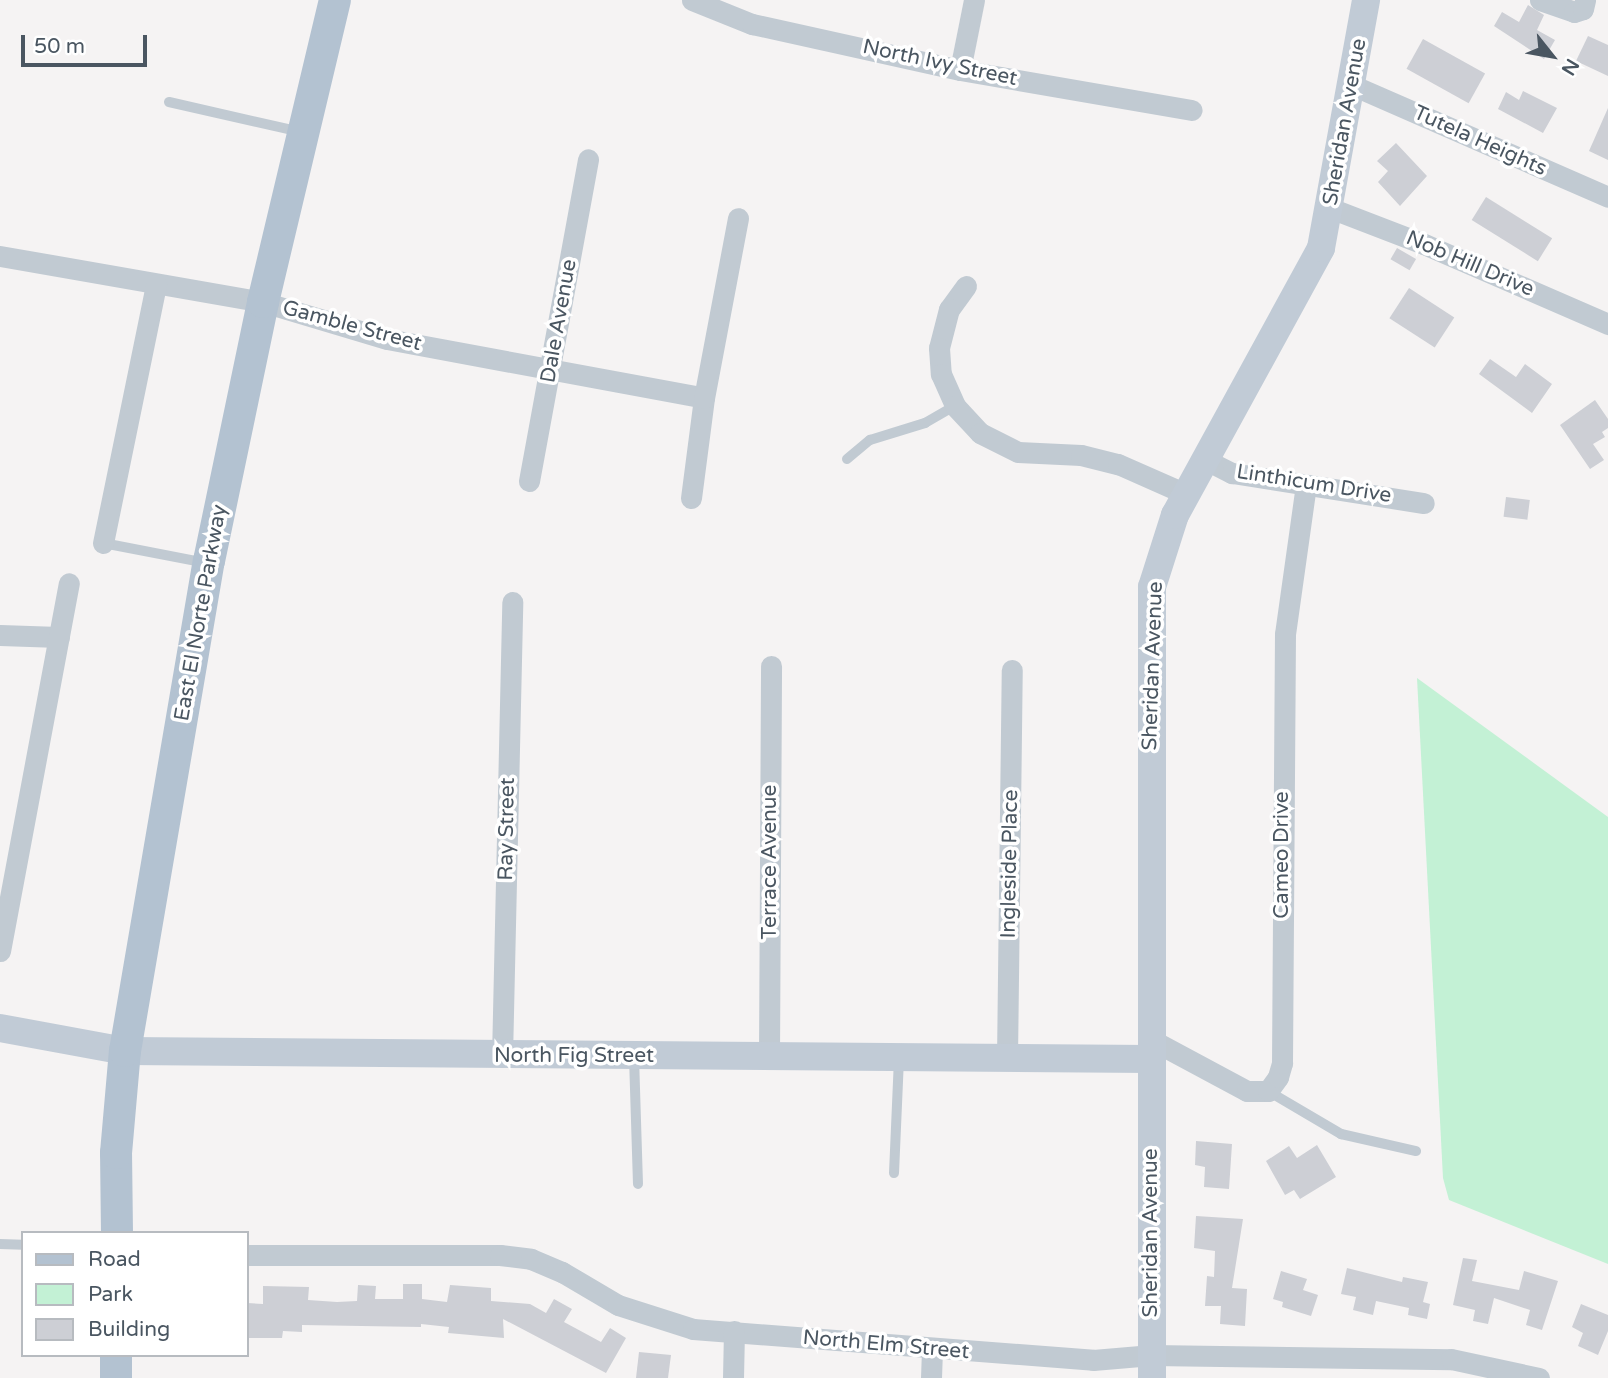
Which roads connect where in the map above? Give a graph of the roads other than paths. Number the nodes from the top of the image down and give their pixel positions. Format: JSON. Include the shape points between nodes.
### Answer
{"nodes":[{"id":1,"x":335,"y":0,"type":"edge"},
{"id":2,"x":692,"y":0,"type":"edge"},
{"id":3,"x":974,"y":0,"type":"edge"},
{"id":4,"x":1366,"y":0,"type":"edge"},
{"id":5,"x":1540,"y":0,"type":"edge"},
{"id":6,"x":1585,"y":0,"type":"edge"},
{"id":7,"x":960,"y":70,"type":"junction"},
{"id":8,"x":1352,"y":85,"type":"junction"},
{"id":9,"x":169,"y":103,"type":"dead end"},
{"id":10,"x":1192,"y":110,"type":"dead end"},
{"id":11,"x":304,"y":132,"type":"junction"},
{"id":12,"x":587,"y":159,"type":"dead end"},
{"id":13,"x":1608,"y":197,"type":"edge"},
{"id":14,"x":1329,"y":208,"type":"junction"},
{"id":15,"x":738,"y":218,"type":"dead end"},
{"id":16,"x":0,"y":257,"type":"edge"},
{"id":17,"x":156,"y":284,"type":"junction"},
{"id":18,"x":965,"y":286,"type":"dead end"},
{"id":19,"x":263,"y":302,"type":"junction"},
{"id":20,"x":1608,"y":324,"type":"edge"},
{"id":21,"x":550,"y":373,"type":"junction"},
{"id":22,"x":704,"y":398,"type":"junction"},
{"id":23,"x":955,"y":406,"type":"junction"},
{"id":24,"x":846,"y":459,"type":"dead end"},
{"id":25,"x":1206,"y":460,"type":"junction"},
{"id":26,"x":529,"y":481,"type":"dead end"},
{"id":27,"x":1306,"y":485,"type":"junction"},
{"id":28,"x":1186,"y":494,"type":"junction"},
{"id":29,"x":691,"y":498,"type":"dead end"},
{"id":30,"x":1424,"y":503,"type":"dead end"},
{"id":31,"x":103,"y":544,"type":"joint"},
{"id":32,"x":209,"y":563,"type":"junction"},
{"id":33,"x":69,"y":583,"type":"dead end"},
{"id":34,"x":512,"y":602,"type":"dead end"},
{"id":35,"x":0,"y":635,"type":"edge"},
{"id":36,"x":59,"y":637,"type":"junction"},
{"id":37,"x":771,"y":666,"type":"dead end"},
{"id":38,"x":1012,"y":670,"type":"dead end"},
{"id":39,"x":0,"y":951,"type":"edge"},
{"id":40,"x":0,"y":1028,"type":"edge"},
{"id":41,"x":1150,"y":1049,"type":"junction"},
{"id":42,"x":125,"y":1051,"type":"junction"},
{"id":43,"x":634,"y":1056,"type":"junction"},
{"id":44,"x":502,"y":1057,"type":"junction"},
{"id":45,"x":769,"y":1057,"type":"junction"},
{"id":46,"x":899,"y":1058,"type":"junction"},
{"id":47,"x":1007,"y":1059,"type":"junction"},
{"id":48,"x":1268,"y":1091,"type":"junction"},
{"id":49,"x":1416,"y":1152,"type":"dead end"},
{"id":50,"x":894,"y":1173,"type":"dead end"},
{"id":51,"x":638,"y":1184,"type":"dead end"},
{"id":52,"x":117,"y":1231,"type":"edge"},
{"id":53,"x":0,"y":1244,"type":"edge"},
{"id":54,"x":21,"y":1245,"type":"edge"},
{"id":55,"x":248,"y":1255,"type":"edge"},
{"id":56,"x":734,"y":1331,"type":"junction"},
{"id":57,"x":932,"y":1350,"type":"junction"},
{"id":58,"x":116,"y":1357,"type":"edge"},
{"id":59,"x":1152,"y":1367,"type":"edge"},
{"id":60,"x":1374,"y":1368,"type":"edge"},
{"id":61,"x":116,"y":1378,"type":"edge"},
{"id":62,"x":733,"y":1378,"type":"edge"},
{"id":63,"x":931,"y":1378,"type":"edge"},
{"id":64,"x":1539,"y":1378,"type":"edge"}],
"edges":[{"from":1,"to":11,"type":"main road","name":"East El Norte Parkway"},
{"from":2,"to":7,"type":"street","name":"North Ivy Street","via":[[752,24]]},
{"from":3,"to":7,"type":"street"},
{"from":4,"to":8,"type":"street","name":"Sheridan Avenue"},
{"from":5,"to":6,"type":"street","via":[[1574,12],[1583,9]]},
{"from":7,"to":10,"type":"street","name":"North Ivy Street"},
{"from":8,"to":13,"type":"street","name":"Tutela Heights"},
{"from":8,"to":14,"type":"street","name":"Sheridan Avenue"},
{"from":9,"to":11,"type":"lane"},
{"from":11,"to":19,"type":"main road","name":"East El Norte Parkway"},
{"from":12,"to":21,"type":"street","name":"Dale Avenue"},
{"from":14,"to":20,"type":"street","name":"Nob Hill Drive"},
{"from":14,"to":25,"type":"street","name":"Sheridan Avenue","via":[[1321,248],[1308,278]]},
{"from":15,"to":22,"type":"street"},
{"from":16,"to":17,"type":"street","name":"Gamble Street"},
{"from":17,"to":19,"type":"street","name":"Gamble Street"},
{"from":17,"to":31,"type":"street"},
{"from":18,"to":23,"type":"street","via":[[949,309],[939,348],[941,374]]},
{"from":19,"to":21,"type":"street","name":"Gamble Street","via":[[387,339]]},
{"from":19,"to":32,"type":"main road","name":"East El Norte Parkway"},
{"from":21,"to":22,"type":"street","name":"Gamble Street"},
{"from":21,"to":26,"type":"street","name":"Dale Avenue"},
{"from":22,"to":29,"type":"street"},
{"from":23,"to":24,"type":"lane","via":[[925,423],[870,440]]},
{"from":23,"to":28,"type":"street","via":[[981,433],[1018,452],[1094,458]]},
{"from":25,"to":27,"type":"street","name":"Linthicum Drive","via":[[1232,473]]},
{"from":25,"to":28,"type":"street","name":"Sheridan Avenue"},
{"from":27,"to":30,"type":"street","name":"Linthicum Drive"},
{"from":27,"to":48,"type":"street","name":"Cameo Drive","via":[[1285,634],[1282,1063]]},
{"from":28,"to":41,"type":"street","name":"Sheridan Avenue","via":[[1160,551],[1152,598]]},
{"from":31,"to":32,"type":"lane"},
{"from":32,"to":42,"type":"main road","name":"East El Norte Parkway"},
{"from":33,"to":36,"type":"street"},
{"from":34,"to":44,"type":"street","name":"Ray Street"},
{"from":35,"to":36,"type":"street"},
{"from":36,"to":39,"type":"street"},
{"from":37,"to":45,"type":"street","name":"Terrace Avenue"},
{"from":38,"to":47,"type":"street","name":"Ingleside Place"},
{"from":40,"to":42,"type":"street","name":"North Fig Street"},
{"from":41,"to":47,"type":"street","name":"North Fig Street"},
{"from":41,"to":48,"type":"street","via":[[1233,1087],[1258,1094]]},
{"from":41,"to":59,"type":"street","name":"Sheridan Avenue"},
{"from":42,"to":44,"type":"street","name":"North Fig Street"},
{"from":42,"to":52,"type":"main road","name":"East El Norte Parkway","via":[[116,1153]]},
{"from":43,"to":44,"type":"street","name":"North Fig Street"},
{"from":43,"to":45,"type":"street","name":"North Fig Street"},
{"from":43,"to":51,"type":"lane"},
{"from":45,"to":46,"type":"street","name":"North Fig Street"},
{"from":46,"to":47,"type":"street","name":"North Fig Street"},
{"from":46,"to":50,"type":"lane"},
{"from":48,"to":49,"type":"lane","via":[[1341,1134]]},
{"from":53,"to":54,"type":"lane"},
{"from":55,"to":56,"type":"street","name":"North Elm Street","via":[[500,1255],[531,1259],[618,1305],[693,1329]]},
{"from":56,"to":57,"type":"street","name":"North Elm Street"},
{"from":56,"to":62,"type":"street"},
{"from":57,"to":59,"type":"street","name":"North Elm Street"},
{"from":57,"to":63,"type":"street"},
{"from":58,"to":61,"type":"main road"},
{"from":59,"to":60,"type":"street","name":"North Elm Street"},
{"from":60,"to":64,"type":"street","name":"North Elm Street","via":[[1451,1359]]}]}
